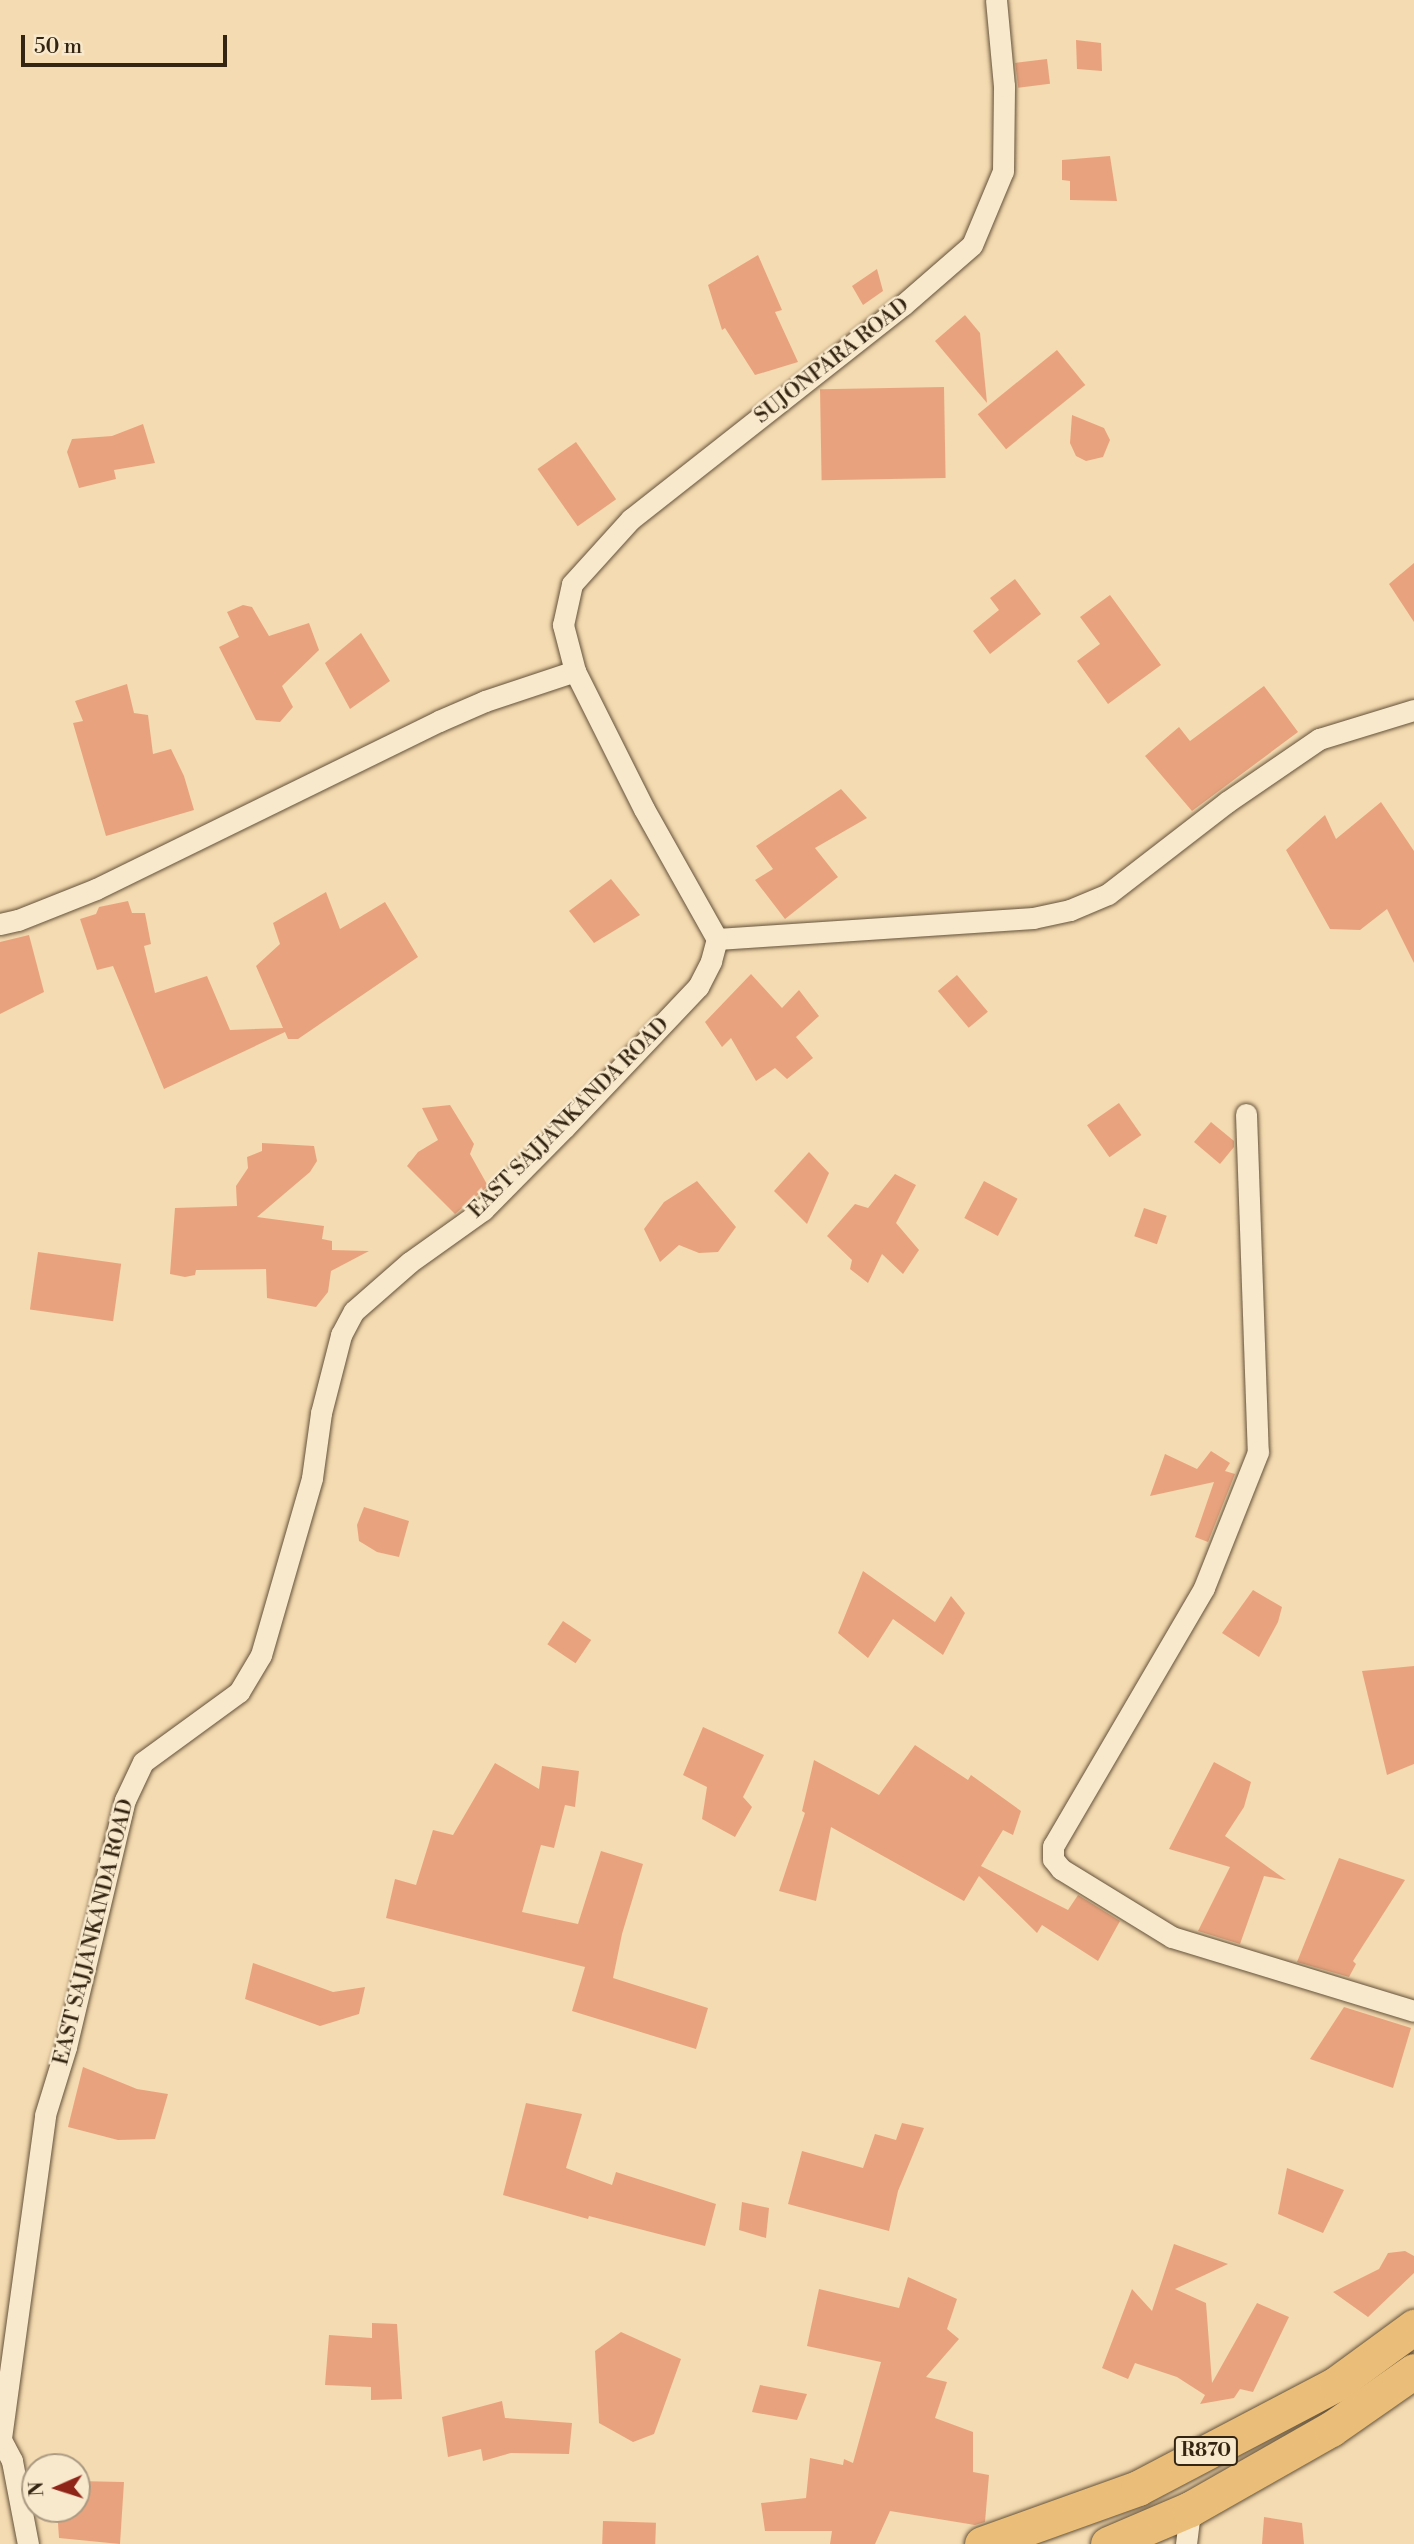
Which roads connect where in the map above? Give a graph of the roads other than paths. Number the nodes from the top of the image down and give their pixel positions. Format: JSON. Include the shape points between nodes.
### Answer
{"nodes":[{"id":1,"x":996,"y":0,"type":"edge"},
{"id":2,"x":575,"y":671,"type":"junction"},
{"id":3,"x":1414,"y":710,"type":"edge"},
{"id":4,"x":0,"y":924,"type":"edge"},
{"id":5,"x":717,"y":939,"type":"junction"},
{"id":6,"x":1246,"y":1114,"type":"dead end"},
{"id":7,"x":1414,"y":2011,"type":"edge"},
{"id":8,"x":1414,"y":2327,"type":"edge"},
{"id":9,"x":1414,"y":2371,"type":"edge"},
{"id":10,"x":0,"y":2438,"type":"edge"},
{"id":11,"x":1190,"y":2509,"type":"junction"},
{"id":12,"x":28,"y":2544,"type":"edge"},
{"id":13,"x":982,"y":2544,"type":"edge"},
{"id":14,"x":1108,"y":2544,"type":"edge"},
{"id":15,"x":1186,"y":2544,"type":"edge"}],
"edges":[{"from":1,"to":2,"type":"street","name":"SUJONPARA ROAD","via":[[1004,86],[1003,171],[972,245],[904,305],[632,519],[572,584],[563,625]]},
{"from":2,"to":4,"type":"street","via":[[439,721],[96,889]]},
{"from":2,"to":5,"type":"street","via":[[644,809]]},
{"from":3,"to":5,"type":"street","via":[[1319,739],[1227,802],[1108,894],[1070,910],[1033,918]]},
{"from":5,"to":10,"type":"street","name":"EAST SAJJANKANDA ROAD","via":[[698,986],[564,1128],[483,1210],[410,1262],[354,1311],[341,1335],[321,1413],[312,1478],[261,1655],[239,1692],[143,1762],[125,1800],[66,2047],[44,2115]]},
{"from":6,"to":7,"type":"street","via":[[1258,1452],[1205,1588],[1053,1846],[1053,1859],[1061,1869],[1172,1937]]},
{"from":8,"to":13,"type":"main road","number":"R870","via":[[1336,2384],[1138,2488]]},
{"from":9,"to":11,"type":"main road","number":"R870","via":[[1331,2429]]},
{"from":10,"to":12,"type":"street","via":[[12,2461]]},
{"from":11,"to":14,"type":"main road","number":"R870"},
{"from":11,"to":15,"type":"street"}]}
